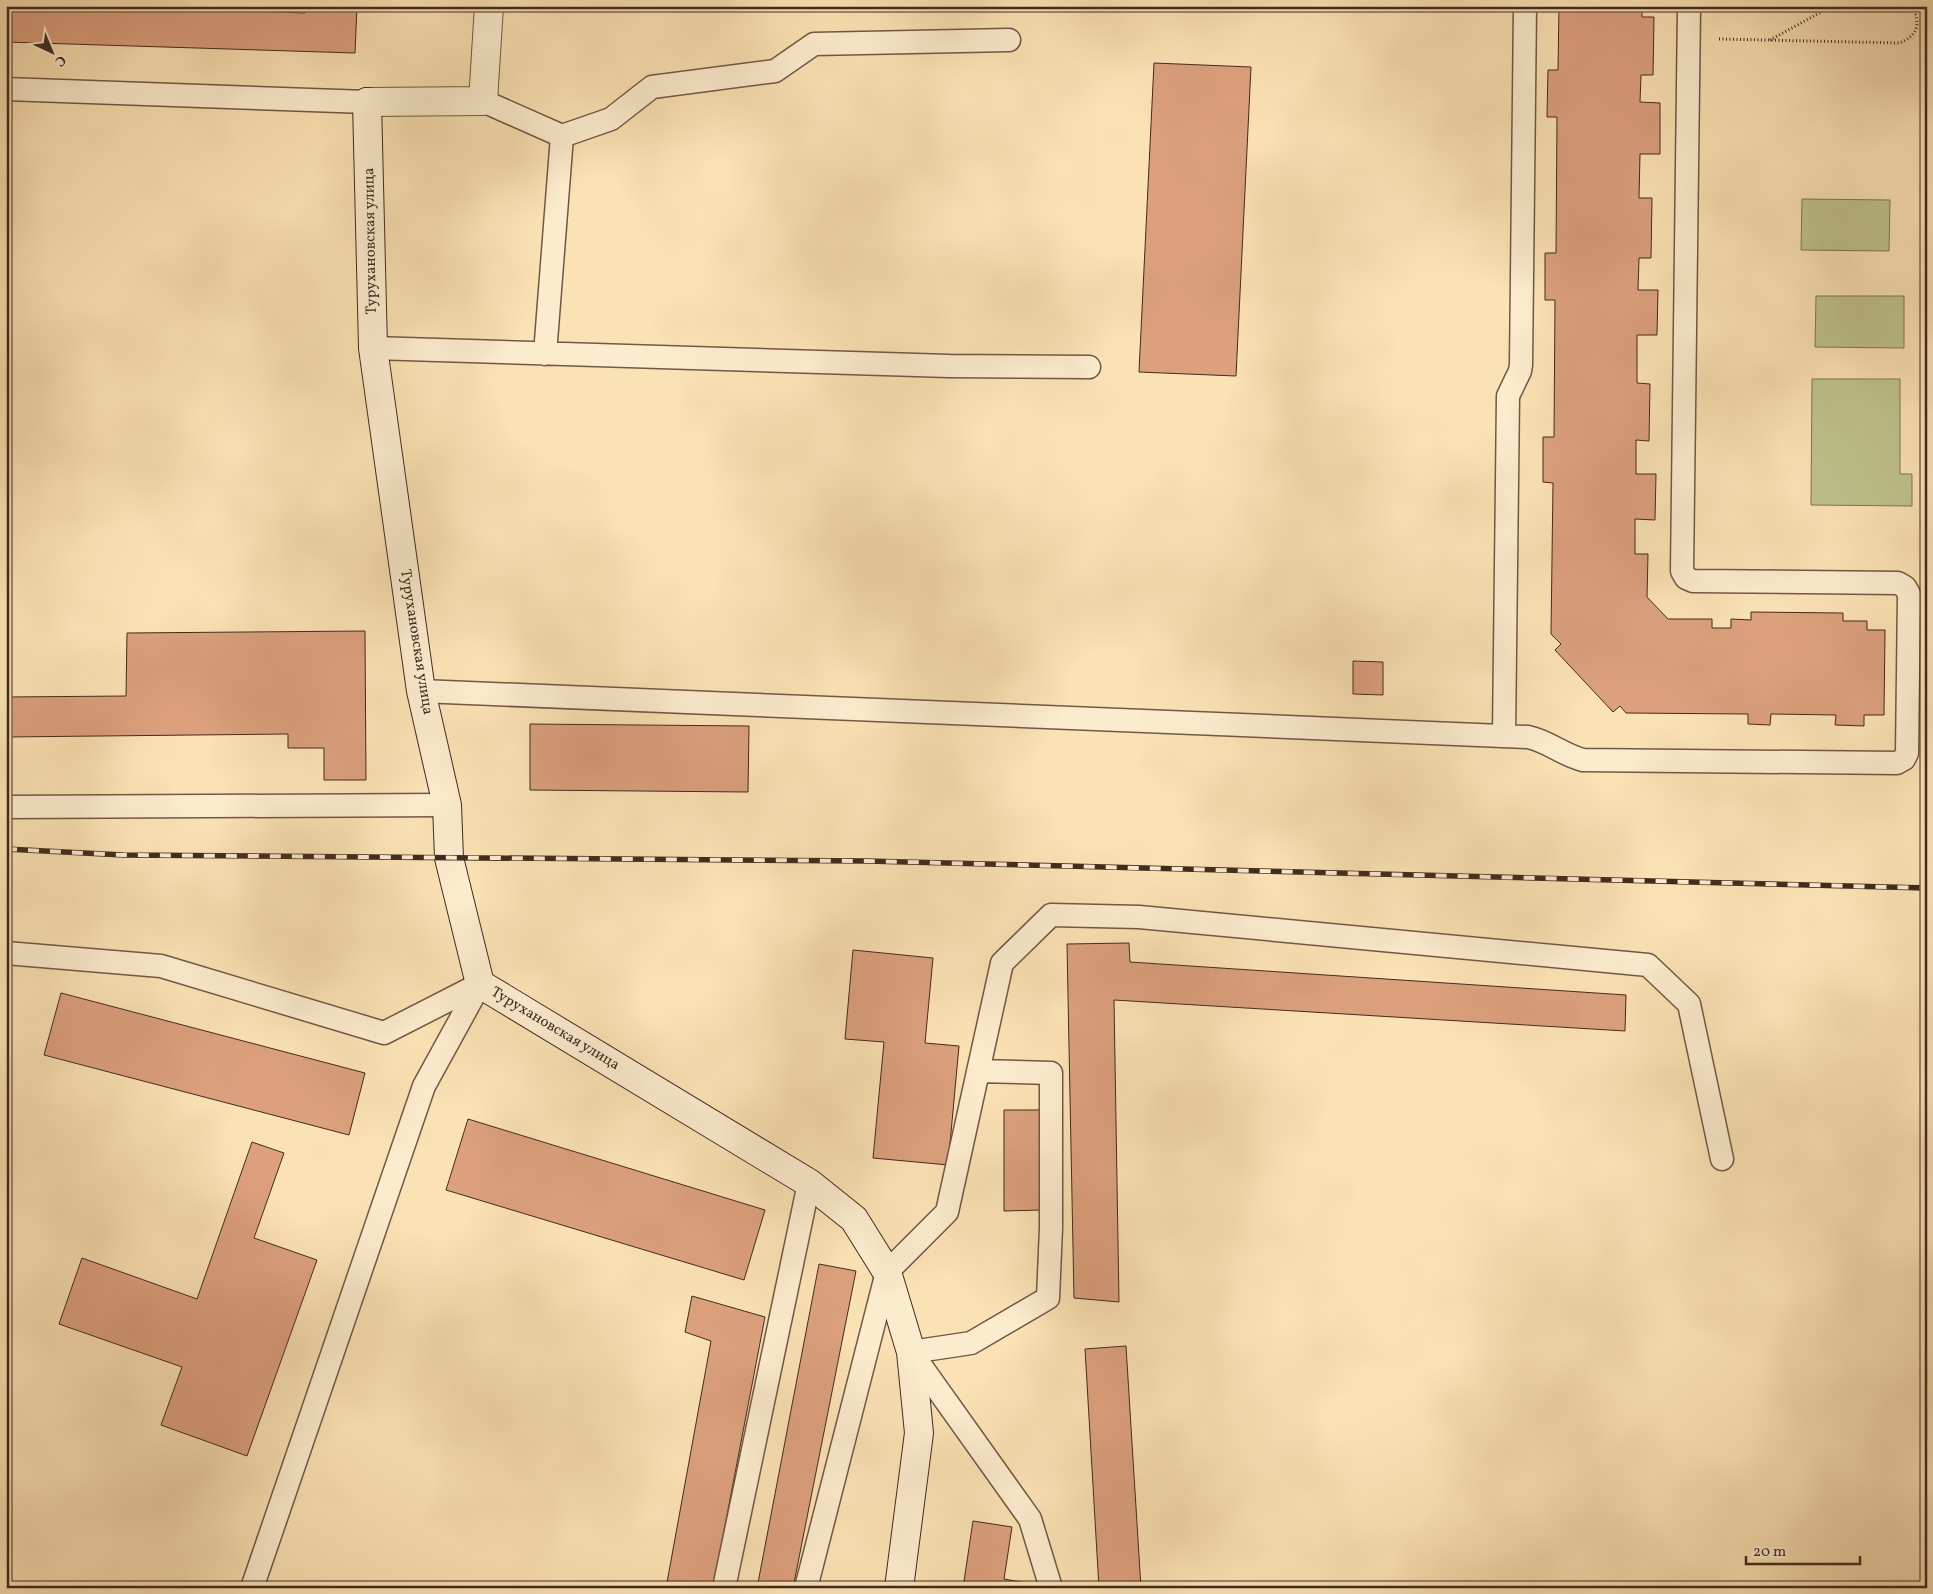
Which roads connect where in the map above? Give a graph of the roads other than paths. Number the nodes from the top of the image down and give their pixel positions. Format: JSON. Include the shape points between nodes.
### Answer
{"nodes":[{"id":1,"x":489,"y":6,"type":"edge"},
{"id":2,"x":1525,"y":6,"type":"edge"},
{"id":3,"x":1688,"y":6,"type":"edge"},
{"id":4,"x":1009,"y":40,"type":"dead end"},
{"id":5,"x":6,"y":90,"type":"edge"},
{"id":6,"x":483,"y":101,"type":"junction"},
{"id":7,"x":367,"y":102,"type":"junction"},
{"id":8,"x":562,"y":136,"type":"junction"},
{"id":9,"x":373,"y":348,"type":"junction"},
{"id":10,"x":545,"y":354,"type":"junction"},
{"id":11,"x":1089,"y":367,"type":"dead end"},
{"id":12,"x":421,"y":691,"type":"junction"},
{"id":13,"x":1504,"y":736,"type":"junction"},
{"id":14,"x":446,"y":805,"type":"junction"},
{"id":15,"x":6,"y":806,"type":"edge"},
{"id":16,"x":6,"y":953,"type":"edge"},
{"id":17,"x":480,"y":984,"type":"junction"},
{"id":18,"x":978,"y":1071,"type":"junction"},
{"id":19,"x":1722,"y":1159,"type":"dead end"},
{"id":20,"x":809,"y":1183,"type":"junction"},
{"id":21,"x":886,"y":1272,"type":"junction"},
{"id":22,"x":911,"y":1352,"type":"junction"},
{"id":23,"x":252,"y":1588,"type":"edge"},
{"id":24,"x":724,"y":1588,"type":"edge"},
{"id":25,"x":806,"y":1588,"type":"edge"},
{"id":26,"x":899,"y":1588,"type":"edge"},
{"id":27,"x":1051,"y":1588,"type":"edge"}],
"edges":[{"from":1,"to":6,"type":"street"},
{"from":2,"to":13,"type":"lane","via":[[1521,365],[1508,396]]},
{"from":3,"to":13,"type":"lane","via":[[1682,571],[1693,581],[1898,583],[1905,587],[1909,594],[1907,753],[1904,760],[1896,763],[1583,760],[1538,739]]},
{"from":4,"to":8,"type":"lane","via":[[814,44],[775,71],[652,87],[612,119]]},
{"from":5,"to":7,"type":"lane"},
{"from":6,"to":7,"type":"street"},
{"from":6,"to":8,"type":"lane"},
{"from":7,"to":9,"type":"street","name":"Турухановская улица"},
{"from":8,"to":10,"type":"lane"},
{"from":9,"to":10,"type":"lane"},
{"from":9,"to":12,"type":"street","name":"Турухановская улица"},
{"from":10,"to":11,"type":"lane"},
{"from":12,"to":13,"type":"lane"},
{"from":12,"to":14,"type":"street","name":"Турухановская улица"},
{"from":14,"to":15,"type":"lane"},
{"from":14,"to":17,"type":"street","name":"Турухановская улица","via":[[449,858]]},
{"from":16,"to":17,"type":"lane","via":[[162,966],[384,1033]]},
{"from":17,"to":20,"type":"street","name":"Турухановская улица"},
{"from":17,"to":23,"type":"lane","via":[[424,1086]]},
{"from":18,"to":19,"type":"lane","via":[[1002,963],[1052,915],[1139,917],[1648,965],[1689,1004]]},
{"from":18,"to":21,"type":"lane","via":[[947,1212]]},
{"from":18,"to":22,"type":"lane","via":[[1052,1073],[1048,1298],[971,1343]]},
{"from":20,"to":21,"type":"street","name":"Турухановская улица","via":[[854,1219]]},
{"from":20,"to":24,"type":"lane"},
{"from":21,"to":22,"type":"street","name":"Турухановская улица"},
{"from":21,"to":25,"type":"lane"},
{"from":22,"to":26,"type":"street","name":"Турухановская улица","via":[[919,1433]]},
{"from":22,"to":27,"type":"lane","via":[[1030,1519]]}]}
